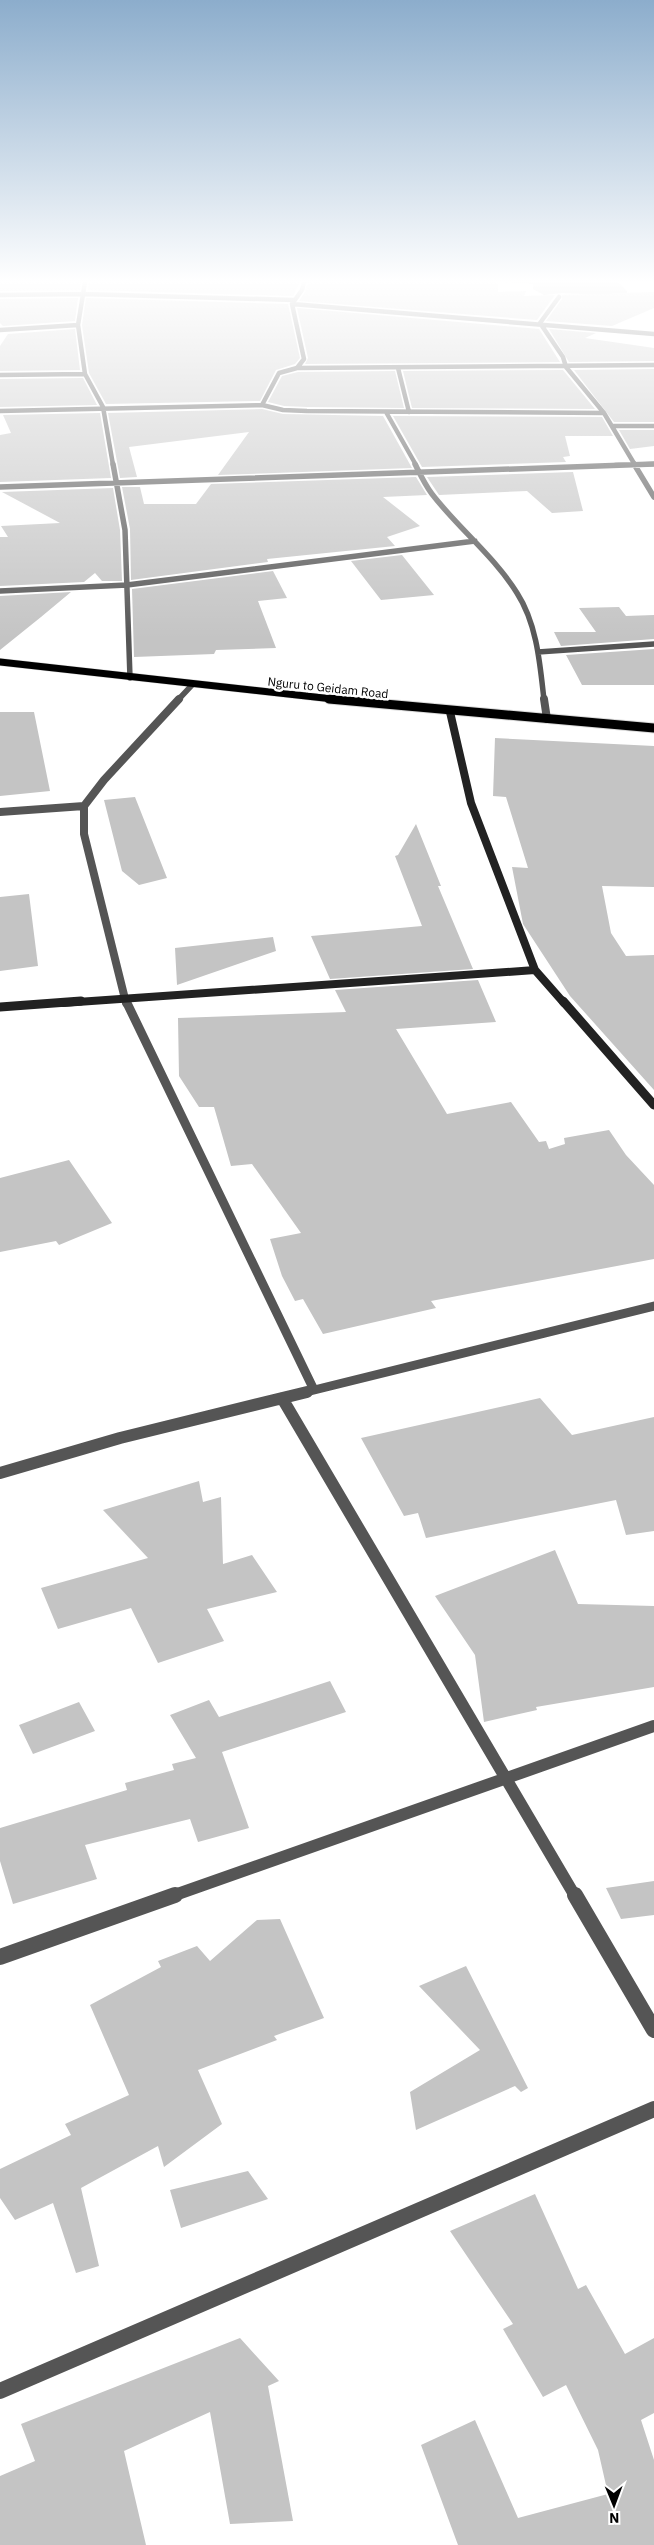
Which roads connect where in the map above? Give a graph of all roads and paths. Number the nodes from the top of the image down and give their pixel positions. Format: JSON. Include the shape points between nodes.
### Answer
{"nodes":[{"id":1,"x":100,"y":401,"type":"edge"},
{"id":2,"x":264,"y":401,"type":"edge"},
{"id":3,"x":406,"y":401,"type":"edge"},
{"id":4,"x":594,"y":401,"type":"edge"},
{"id":5,"x":262,"y":405,"type":"junction"},
{"id":6,"x":103,"y":407,"type":"junction"},
{"id":7,"x":0,"y":410,"type":"edge"},
{"id":8,"x":386,"y":412,"type":"junction"},
{"id":9,"x":409,"y":412,"type":"junction"},
{"id":10,"x":604,"y":413,"type":"junction"},
{"id":11,"x":612,"y":426,"type":"junction"},
{"id":12,"x":654,"y":426,"type":"edge"},
{"id":13,"x":654,"y":464,"type":"edge"},
{"id":14,"x":634,"y":465,"type":"junction"},
{"id":15,"x":419,"y":471,"type":"junction"},
{"id":16,"x":116,"y":482,"type":"junction"},
{"id":17,"x":0,"y":487,"type":"edge"},
{"id":18,"x":654,"y":497,"type":"edge"},
{"id":19,"x":476,"y":541,"type":"junction"},
{"id":20,"x":127,"y":585,"type":"junction"},
{"id":21,"x":0,"y":591,"type":"edge"},
{"id":22,"x":654,"y":644,"type":"edge"},
{"id":23,"x":538,"y":652,"type":"junction"},
{"id":24,"x":0,"y":662,"type":"edge"},
{"id":25,"x":130,"y":678,"type":"junction"},
{"id":26,"x":192,"y":686,"type":"junction"},
{"id":27,"x":450,"y":712,"type":"junction"},
{"id":28,"x":547,"y":719,"type":"junction"},
{"id":29,"x":654,"y":728,"type":"edge"},
{"id":30,"x":84,"y":806,"type":"junction"},
{"id":31,"x":0,"y":812,"type":"edge"},
{"id":32,"x":535,"y":970,"type":"junction"},
{"id":33,"x":125,"y":1000,"type":"junction"},
{"id":34,"x":0,"y":1007,"type":"edge"},
{"id":35,"x":654,"y":1105,"type":"edge"},
{"id":36,"x":654,"y":1306,"type":"edge"},
{"id":37,"x":314,"y":1390,"type":"junction"},
{"id":38,"x":282,"y":1398,"type":"junction"},
{"id":39,"x":0,"y":1473,"type":"edge"},
{"id":40,"x":654,"y":1726,"type":"edge"},
{"id":41,"x":505,"y":1778,"type":"junction"},
{"id":42,"x":0,"y":1958,"type":"edge"},
{"id":43,"x":654,"y":2030,"type":"edge"},
{"id":44,"x":654,"y":2109,"type":"edge"},
{"id":45,"x":0,"y":2391,"type":"edge"}],
"edges":[{"from":1,"to":6,"type":"street"},
{"from":2,"to":5,"type":"street"},
{"from":3,"to":9,"type":"street"},
{"from":4,"to":10,"type":"street"},
{"from":5,"to":6,"type":"street"},
{"from":5,"to":8,"type":"street","via":[[299,411]]},
{"from":6,"to":7,"type":"street"},
{"from":6,"to":16,"type":"street"},
{"from":8,"to":9,"type":"street"},
{"from":8,"to":15,"type":"street"},
{"from":9,"to":10,"type":"street"},
{"from":10,"to":11,"type":"street"},
{"from":11,"to":12,"type":"street"},
{"from":11,"to":14,"type":"street"},
{"from":13,"to":14,"type":"street"},
{"from":14,"to":15,"type":"street"},
{"from":14,"to":18,"type":"street"},
{"from":15,"to":16,"type":"street"},
{"from":15,"to":19,"type":"street","via":[[431,493]]},
{"from":16,"to":17,"type":"street"},
{"from":16,"to":20,"type":"street","via":[[125,530]]},
{"from":19,"to":20,"type":"street"},
{"from":19,"to":23,"type":"street","via":[[517,593],[530,621]]},
{"from":20,"to":21,"type":"street"},
{"from":20,"to":25,"type":"street"},
{"from":22,"to":23,"type":"street"},
{"from":23,"to":28,"type":"street"},
{"from":24,"to":25,"type":"main road","name":"Nguru to Geidam Road"},
{"from":25,"to":26,"type":"main road","name":"Nguru to Geidam Road"},
{"from":26,"to":27,"type":"main road","name":"Nguru to Geidam Road"},
{"from":26,"to":30,"type":"street","via":[[104,780]]},
{"from":27,"to":28,"type":"main road","name":"Nguru to Geidam Road"},
{"from":27,"to":32,"type":"street","via":[[471,803]]},
{"from":28,"to":29,"type":"main road","name":"Nguru to Geidam Road"},
{"from":30,"to":31,"type":"street"},
{"from":30,"to":33,"type":"street","via":[[84,834]]},
{"from":32,"to":33,"type":"street"},
{"from":32,"to":35,"type":"street"},
{"from":33,"to":34,"type":"street"},
{"from":33,"to":37,"type":"street"},
{"from":36,"to":37,"type":"street"},
{"from":37,"to":38,"type":"street"},
{"from":38,"to":39,"type":"street","via":[[120,1438]]},
{"from":38,"to":41,"type":"street"},
{"from":40,"to":41,"type":"street"},
{"from":41,"to":42,"type":"street"},
{"from":41,"to":43,"type":"street"},
{"from":44,"to":45,"type":"street"}]}
